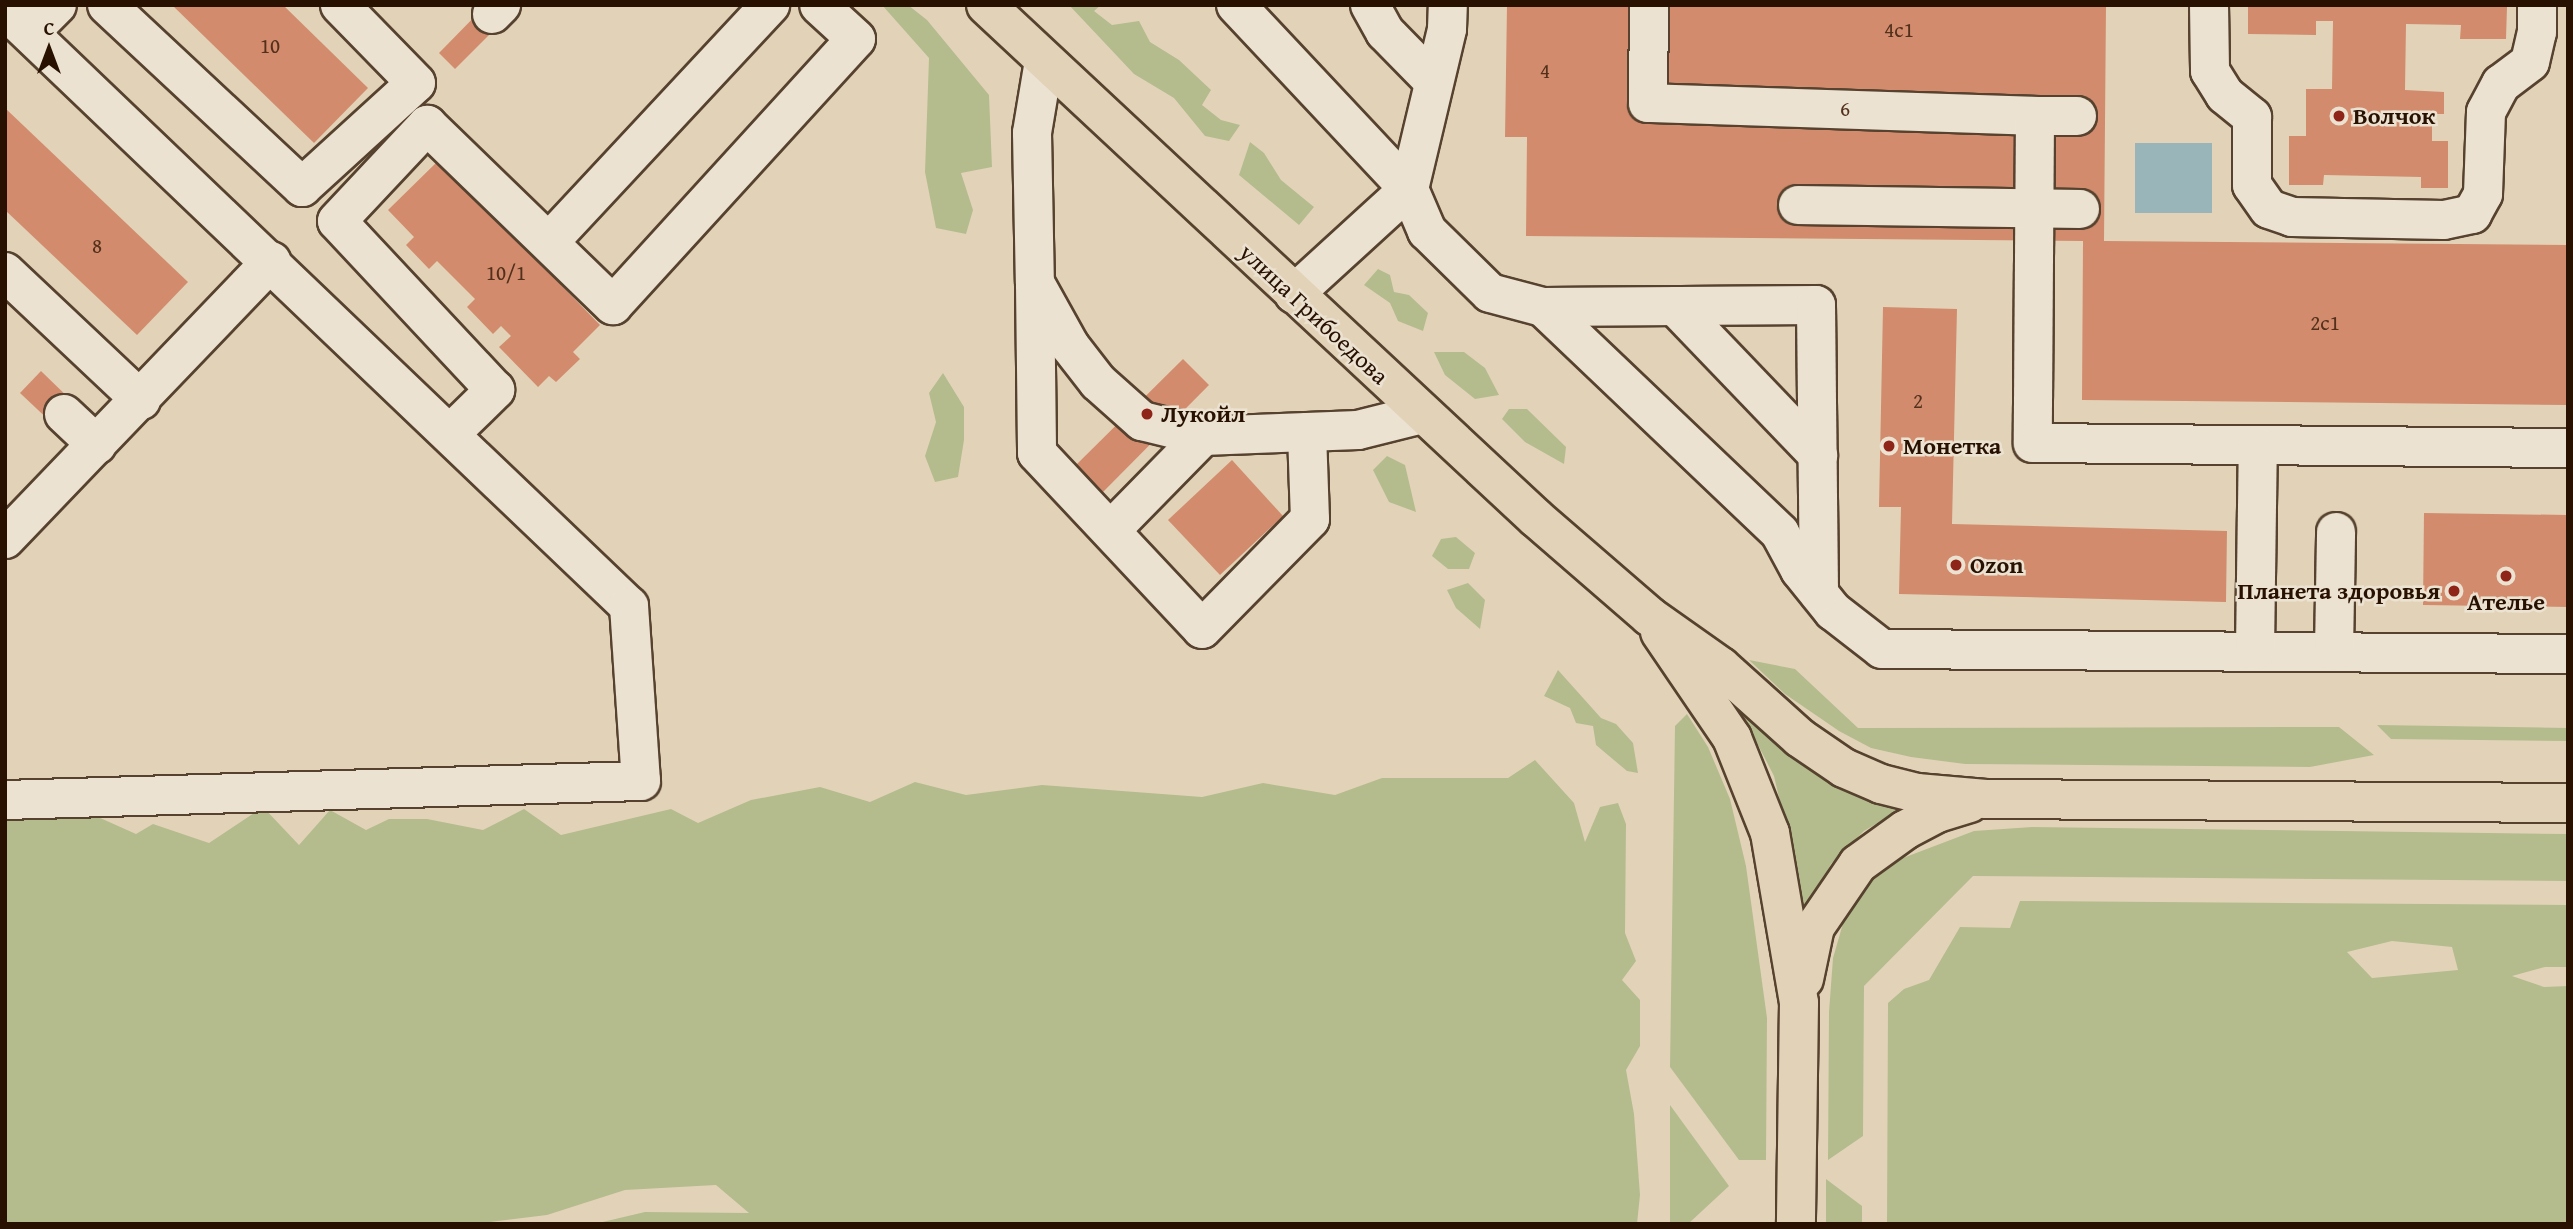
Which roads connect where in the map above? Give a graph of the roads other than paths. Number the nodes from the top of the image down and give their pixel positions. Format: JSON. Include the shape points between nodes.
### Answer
{"nodes":[{"id":1,"x":57,"y":5,"type":"edge"},
{"id":2,"x":107,"y":5,"type":"edge"},
{"id":3,"x":340,"y":5,"type":"edge"},
{"id":4,"x":770,"y":5,"type":"edge"},
{"id":5,"x":819,"y":5,"type":"edge"},
{"id":6,"x":986,"y":5,"type":"edge"},
{"id":7,"x":1236,"y":5,"type":"edge"},
{"id":8,"x":1370,"y":5,"type":"edge"},
{"id":9,"x":1448,"y":5,"type":"edge"},
{"id":10,"x":1649,"y":5,"type":"edge"},
{"id":11,"x":2209,"y":5,"type":"edge"},
{"id":12,"x":2537,"y":5,"type":"edge"},
{"id":13,"x":18,"y":21,"type":"edge"},
{"id":14,"x":1044,"y":61,"type":"junction"},
{"id":15,"x":1433,"y":81,"type":"junction"},
{"id":16,"x":2035,"y":116,"type":"junction"},
{"id":17,"x":2077,"y":116,"type":"dead end"},
{"id":18,"x":1409,"y":189,"type":"junction"},
{"id":19,"x":1798,"y":205,"type":"dead end"},
{"id":20,"x":2035,"y":209,"type":"junction"},
{"id":21,"x":2080,"y":209,"type":"dead end"},
{"id":22,"x":550,"y":241,"type":"junction"},
{"id":23,"x":272,"y":261,"type":"junction"},
{"id":24,"x":5,"y":272,"type":"edge"},
{"id":25,"x":1035,"y":283,"type":"junction"},
{"id":26,"x":1294,"y":294,"type":"junction"},
{"id":27,"x":1675,"y":306,"type":"junction"},
{"id":28,"x":1543,"y":307,"type":"junction"},
{"id":29,"x":141,"y":400,"type":"junction"},
{"id":30,"x":64,"y":414,"type":"dead end"},
{"id":31,"x":1422,"y":414,"type":"junction"},
{"id":32,"x":1307,"y":432,"type":"junction"},
{"id":33,"x":451,"y":433,"type":"junction"},
{"id":34,"x":1203,"y":436,"type":"junction"},
{"id":35,"x":97,"y":445,"type":"junction"},
{"id":36,"x":2258,"y":446,"type":"junction"},
{"id":37,"x":2568,"y":449,"type":"edge"},
{"id":38,"x":1818,"y":455,"type":"junction"},
{"id":39,"x":10,"y":525,"type":"edge"},
{"id":40,"x":1111,"y":530,"type":"junction"},
{"id":41,"x":2336,"y":531,"type":"dead end"},
{"id":42,"x":1819,"y":593,"type":"junction"},
{"id":43,"x":1649,"y":616,"type":"junction"},
{"id":44,"x":2255,"y":650,"type":"junction"},
{"id":45,"x":2334,"y":652,"type":"junction"},
{"id":46,"x":2568,"y":654,"type":"edge"},
{"id":47,"x":1986,"y":799,"type":"junction"},
{"id":48,"x":5,"y":800,"type":"edge"},
{"id":49,"x":2568,"y":803,"type":"edge"},
{"id":50,"x":1799,"y":1003,"type":"junction"},
{"id":51,"x":1796,"y":1224,"type":"edge"}],
"edges":[{"from":1,"to":13,"type":"lane"},
{"from":2,"to":3,"type":"lane","via":[[302,187],[416,83]]},
{"from":4,"to":22,"type":"lane"},
{"from":5,"to":22,"type":"lane","via":[[856,39],[613,304]]},
{"from":6,"to":14,"type":"main road","name":"улица Грибоедова"},
{"from":7,"to":18,"type":"lane"},
{"from":8,"to":15,"type":"lane","via":[[1385,32]]},
{"from":9,"to":15,"type":"lane","via":[[1447,29]]},
{"from":10,"to":16,"type":"lane","via":[[1648,103]]},
{"from":11,"to":12,"type":"lane","via":[[2210,71],[2225,95],[2252,117],[2252,185],[2269,209],[2292,216],[2444,220],[2472,214],[2483,194],[2486,112],[2501,84],[2530,62]]},
{"from":13,"to":23,"type":"lane"},
{"from":14,"to":25,"type":"lane","via":[[1032,133]]},
{"from":14,"to":26,"type":"main road","name":"улица Грибоедова"},
{"from":15,"to":18,"type":"lane"},
{"from":16,"to":17,"type":"lane"},
{"from":16,"to":20,"type":"lane"},
{"from":18,"to":26,"type":"lane"},
{"from":18,"to":28,"type":"lane","via":[[1427,230],[1490,293]]},
{"from":19,"to":20,"type":"lane"},
{"from":20,"to":21,"type":"lane"},
{"from":20,"to":36,"type":"lane","via":[[2034,443]]},
{"from":22,"to":33,"type":"lane","via":[[428,125],[337,221],[495,390]]},
{"from":23,"to":29,"type":"lane"},
{"from":23,"to":33,"type":"lane"},
{"from":24,"to":29,"type":"lane"},
{"from":25,"to":34,"type":"lane","via":[[1070,346],[1098,382],[1142,421]]},
{"from":25,"to":40,"type":"lane","via":[[1037,453]]},
{"from":26,"to":31,"type":"main road","name":"улица Грибоедова"},
{"from":27,"to":28,"type":"lane"},
{"from":27,"to":38,"type":"lane"},
{"from":27,"to":38,"type":"lane","via":[[1816,304]]},
{"from":28,"to":42,"type":"lane","via":[[1780,533]]},
{"from":29,"to":35,"type":"lane"},
{"from":30,"to":35,"type":"lane"},
{"from":31,"to":32,"type":"lane","via":[[1358,430]]},
{"from":31,"to":43,"type":"main road","name":"улица Грибоедова"},
{"from":32,"to":34,"type":"lane"},
{"from":32,"to":40,"type":"lane","via":[[1310,519],[1202,629]]},
{"from":33,"to":48,"type":"lane","via":[[629,606],[641,781]]},
{"from":34,"to":40,"type":"lane"},
{"from":35,"to":39,"type":"lane"},
{"from":36,"to":37,"type":"lane"},
{"from":36,"to":44,"type":"lane"},
{"from":38,"to":42,"type":"lane"},
{"from":41,"to":45,"type":"lane"},
{"from":42,"to":44,"type":"lane","via":[[1833,611],[1882,649]]},
{"from":43,"to":47,"type":"main road","via":[[1721,667],[1800,738],[1843,768],[1917,793]]},
{"from":43,"to":50,"type":"main road","via":[[1732,738],[1755,787],[1784,899]]},
{"from":44,"to":45,"type":"lane"},
{"from":45,"to":46,"type":"lane"},
{"from":47,"to":49,"type":"main road"},
{"from":47,"to":50,"type":"main road","via":[[1937,813],[1858,864],[1815,927]]},
{"from":50,"to":51,"type":"main road"}]}
